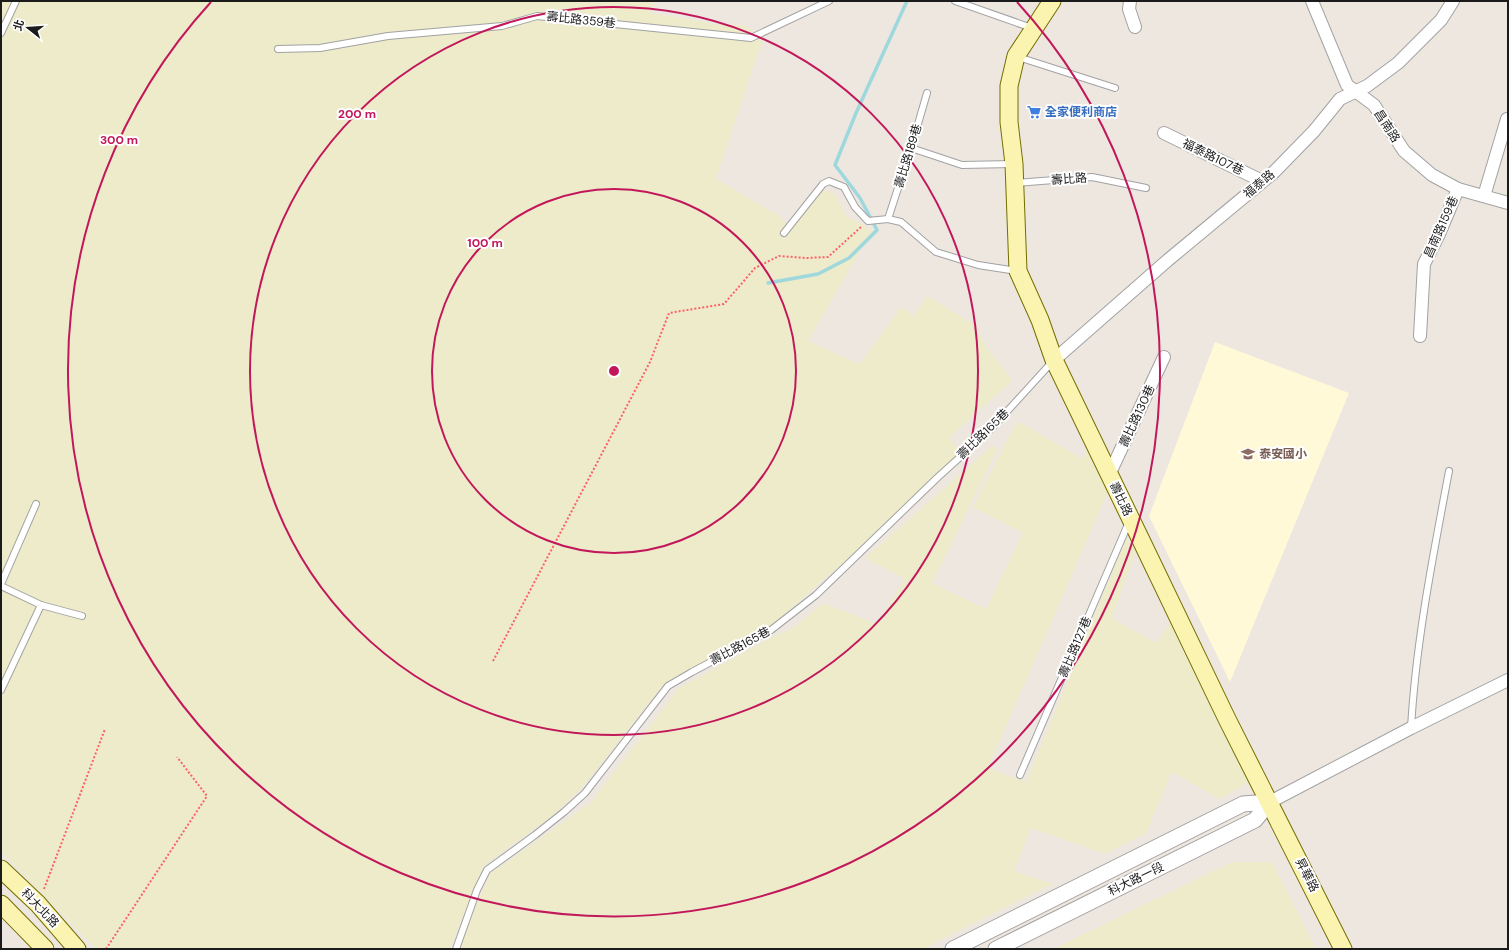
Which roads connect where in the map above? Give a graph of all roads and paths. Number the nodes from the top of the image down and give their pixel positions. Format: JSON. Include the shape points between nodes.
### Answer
{"nodes":[{"id":1,"x":16,"y":1,"type":"edge"},
{"id":2,"x":830,"y":1,"type":"edge"},
{"id":3,"x":955,"y":1,"type":"edge"},
{"id":4,"x":1052,"y":1,"type":"edge"},
{"id":5,"x":1130,"y":1,"type":"edge"},
{"id":6,"x":1312,"y":1,"type":"edge"},
{"id":7,"x":1453,"y":1,"type":"edge"},
{"id":8,"x":1136,"y":27,"type":"dead end"},
{"id":9,"x":1034,"y":29,"type":"junction"},
{"id":10,"x":1,"y":34,"type":"edge"},
{"id":11,"x":278,"y":49,"type":"dead end"},
{"id":12,"x":1016,"y":56,"type":"junction"},
{"id":13,"x":1115,"y":88,"type":"dead end"},
{"id":14,"x":1356,"y":91,"type":"junction"},
{"id":15,"x":927,"y":93,"type":"dead end"},
{"id":16,"x":1507,"y":120,"type":"edge"},
{"id":17,"x":1164,"y":133,"type":"dead end"},
{"id":18,"x":912,"y":148,"type":"junction"},
{"id":19,"x":1014,"y":164,"type":"junction"},
{"id":20,"x":1262,"y":181,"type":"junction"},
{"id":21,"x":1015,"y":183,"type":"junction"},
{"id":22,"x":1146,"y":188,"type":"dead end"},
{"id":23,"x":1458,"y":189,"type":"junction"},
{"id":24,"x":1484,"y":196,"type":"junction"},
{"id":25,"x":1508,"y":203,"type":"edge"},
{"id":26,"x":888,"y":219,"type":"junction"},
{"id":27,"x":868,"y":221,"type":"junction"},
{"id":28,"x":784,"y":233,"type":"dead end"},
{"id":29,"x":1018,"y":271,"type":"junction"},
{"id":30,"x":1420,"y":336,"type":"dead end"},
{"id":31,"x":1164,"y":357,"type":"dead end"},
{"id":32,"x":1054,"y":360,"type":"junction"},
{"id":33,"x":1450,"y":471,"type":"dead end"},
{"id":34,"x":1110,"y":475,"type":"junction"},
{"id":35,"x":36,"y":504,"type":"dead end"},
{"id":36,"x":1130,"y":518,"type":"junction"},
{"id":37,"x":1,"y":585,"type":"edge"},
{"id":38,"x":40,"y":605,"type":"junction"},
{"id":39,"x":82,"y":616,"type":"dead end"},
{"id":40,"x":493,"y":661,"type":"dead end"},
{"id":41,"x":1508,"y":680,"type":"edge"},
{"id":42,"x":1,"y":690,"type":"edge"},
{"id":43,"x":1411,"y":728,"type":"junction"},
{"id":44,"x":105,"y":729,"type":"dead end"},
{"id":45,"x":177,"y":757,"type":"dead end"},
{"id":46,"x":1020,"y":776,"type":"dead end"},
{"id":47,"x":1270,"y":802,"type":"junction"},
{"id":48,"x":1,"y":869,"type":"edge"},
{"id":49,"x":1,"y":904,"type":"edge"},
{"id":50,"x":38,"y":904,"type":"junction"},
{"id":51,"x":45,"y":949,"type":"edge"},
{"id":52,"x":77,"y":949,"type":"edge"},
{"id":53,"x":106,"y":949,"type":"edge"},
{"id":54,"x":456,"y":949,"type":"edge"},
{"id":55,"x":953,"y":949,"type":"edge"},
{"id":56,"x":996,"y":949,"type":"edge"},
{"id":57,"x":1343,"y":949,"type":"edge"}],
"edges":[{"from":1,"to":10,"type":"lane"},
{"from":2,"to":11,"type":"lane","name":"壽比路359巷","via":[[751,38],[536,16],[502,26],[388,36],[320,48]]},
{"from":3,"to":9,"type":"lane"},
{"from":4,"to":9,"type":"main road","name":"壽比路"},
{"from":5,"to":8,"type":"street"},
{"from":6,"to":14,"type":"street","name":"昌南路","via":[[1347,85]]},
{"from":7,"to":14,"type":"street","name":"福泰路","via":[[1441,20],[1398,63]]},
{"from":9,"to":12,"type":"main road","name":"壽比路"},
{"from":12,"to":13,"type":"lane"},
{"from":12,"to":19,"type":"main road","name":"壽比路","via":[[1009,86],[1009,122]]},
{"from":14,"to":20,"type":"street","name":"福泰路","via":[[1340,99],[1314,131]]},
{"from":14,"to":23,"type":"street","name":"昌南路","via":[[1374,105],[1404,151],[1432,175]]},
{"from":15,"to":18,"type":"lane","name":"壽比路189巷"},
{"from":16,"to":24,"type":"street"},
{"from":17,"to":20,"type":"street","name":"福泰路107巷"},
{"from":18,"to":19,"type":"lane","via":[[962,165]]},
{"from":18,"to":26,"type":"lane","name":"壽比路189巷"},
{"from":19,"to":21,"type":"main road","name":"壽比路"},
{"from":20,"to":32,"type":"street","name":"福泰路"},
{"from":21,"to":22,"type":"lane","name":"壽比路","via":[[1092,177]]},
{"from":21,"to":29,"type":"main road","name":"壽比路"},
{"from":23,"to":24,"type":"street","name":"昌南路"},
{"from":23,"to":30,"type":"street","name":"昌南路159巷","via":[[1424,264]]},
{"from":24,"to":25,"type":"street","name":"昌南路"},
{"from":26,"to":27,"type":"lane"},
{"from":26,"to":29,"type":"lane","via":[[901,222],[936,252],[978,266]]},
{"from":27,"to":28,"type":"lane","via":[[855,207],[844,187],[829,181],[823,184]]},
{"from":27,"to":40,"type":"path","via":[[828,257],[779,256],[755,268],[724,304],[669,313],[650,362]]},
{"from":29,"to":32,"type":"main road","name":"壽比路","via":[[1040,320]]},
{"from":31,"to":34,"type":"street","name":"壽比路130巷"},
{"from":32,"to":34,"type":"main road","name":"壽比路"},
{"from":32,"to":54,"type":"lane","name":"壽比路165巷","via":[[991,429],[816,595],[772,630],[668,686],[585,793],[535,835],[487,870],[477,890]]},
{"from":33,"to":43,"type":"lane","via":[[1431,569],[1413,687]]},
{"from":34,"to":36,"type":"main road","name":"壽比路"},
{"from":35,"to":37,"type":"lane"},
{"from":36,"to":46,"type":"lane","name":"壽比路127巷"},
{"from":36,"to":47,"type":"main road","name":"壽比路"},
{"from":37,"to":38,"type":"lane"},
{"from":38,"to":39,"type":"lane"},
{"from":38,"to":42,"type":"lane"},
{"from":41,"to":43,"type":"street"},
{"from":43,"to":47,"type":"street"},
{"from":44,"to":50,"type":"path"},
{"from":45,"to":53,"type":"path","via":[[207,796]]},
{"from":47,"to":55,"type":"street","via":[[1242,804]]},
{"from":47,"to":56,"type":"street","name":"科大路一段","via":[[1256,820]]},
{"from":47,"to":57,"type":"main road","name":"昇華路"},
{"from":48,"to":50,"type":"main road","name":"科大北路"},
{"from":49,"to":51,"type":"main road"},
{"from":50,"to":52,"type":"main road","name":"科大北路"}]}
